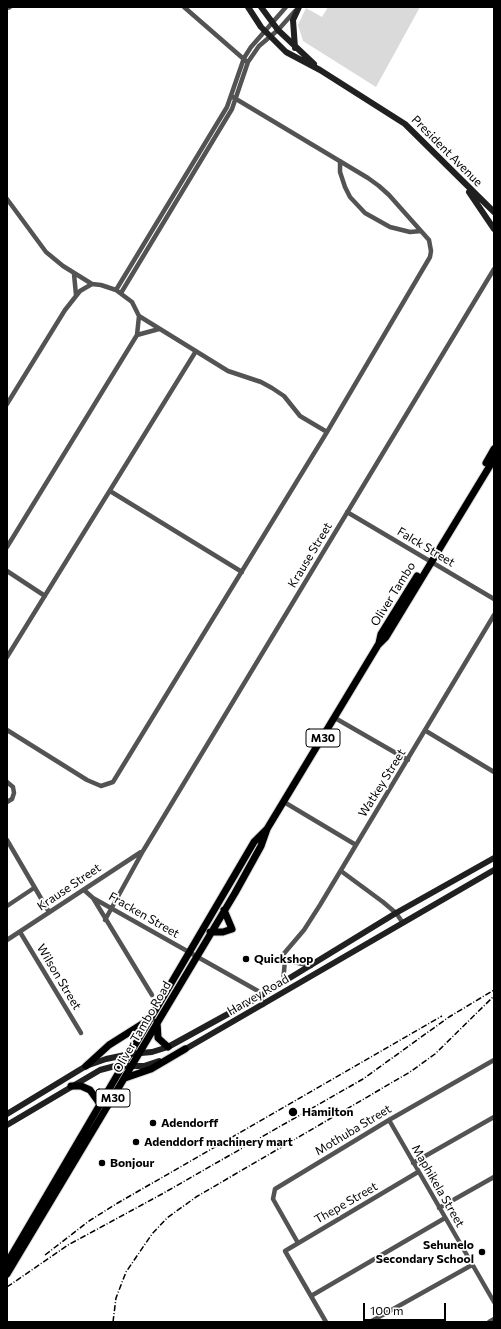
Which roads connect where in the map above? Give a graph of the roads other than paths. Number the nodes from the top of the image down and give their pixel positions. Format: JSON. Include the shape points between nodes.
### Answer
{"nodes":[{"id":1,"x":10,"y":7,"type":"edge"},
{"id":2,"x":184,"y":7,"type":"edge"},
{"id":3,"x":248,"y":7,"type":"edge"},
{"id":4,"x":260,"y":7,"type":"edge"},
{"id":5,"x":286,"y":7,"type":"edge"},
{"id":6,"x":299,"y":7,"type":"edge"},
{"id":7,"x":7,"y":8,"type":"edge"},
{"id":8,"x":272,"y":24,"type":"junction"},
{"id":9,"x":278,"y":30,"type":"junction"},
{"id":10,"x":265,"y":31,"type":"junction"},
{"id":11,"x":270,"y":37,"type":"junction"},
{"id":12,"x":295,"y":48,"type":"junction"},
{"id":13,"x":246,"y":60,"type":"junction"},
{"id":14,"x":320,"y":70,"type":"junction"},
{"id":15,"x":231,"y":96,"type":"junction"},
{"id":16,"x":237,"y":98,"type":"junction"},
{"id":17,"x":340,"y":161,"type":"junction"},
{"id":18,"x":459,"y":177,"type":"junction"},
{"id":19,"x":8,"y":201,"type":"edge"},
{"id":20,"x":494,"y":212,"type":"edge"},
{"id":21,"x":494,"y":229,"type":"edge"},
{"id":22,"x":420,"y":231,"type":"junction"},
{"id":23,"x":494,"y":269,"type":"edge"},
{"id":24,"x":74,"y":274,"type":"junction"},
{"id":25,"x":92,"y":284,"type":"junction"},
{"id":26,"x":116,"y":290,"type":"junction"},
{"id":27,"x":121,"y":293,"type":"junction"},
{"id":28,"x":76,"y":295,"type":"junction"},
{"id":29,"x":139,"y":316,"type":"junction"},
{"id":30,"x":159,"y":329,"type":"junction"},
{"id":31,"x":137,"y":335,"type":"junction"},
{"id":32,"x":196,"y":351,"type":"junction"},
{"id":33,"x":7,"y":404,"type":"edge"},
{"id":34,"x":327,"y":432,"type":"junction"},
{"id":35,"x":494,"y":449,"type":"edge"},
{"id":36,"x":494,"y":459,"type":"edge"},
{"id":37,"x":110,"y":491,"type":"junction"},
{"id":38,"x":348,"y":512,"type":"junction"},
{"id":39,"x":7,"y":547,"type":"edge"},
{"id":40,"x":430,"y":561,"type":"junction"},
{"id":41,"x":7,"y":571,"type":"edge"},
{"id":42,"x":242,"y":572,"type":"junction"},
{"id":43,"x":45,"y":596,"type":"junction"},
{"id":44,"x":494,"y":599,"type":"edge"},
{"id":45,"x":494,"y":614,"type":"edge"},
{"id":46,"x":378,"y":645,"type":"joint"},
{"id":47,"x":7,"y":657,"type":"edge"},
{"id":48,"x":335,"y":718,"type":"junction"},
{"id":49,"x":7,"y":730,"type":"edge"},
{"id":50,"x":426,"y":731,"type":"junction"},
{"id":51,"x":408,"y":760,"type":"junction"},
{"id":52,"x":494,"y":772,"type":"edge"},
{"id":53,"x":7,"y":782,"type":"edge"},
{"id":54,"x":7,"y":802,"type":"edge"},
{"id":55,"x":284,"y":802,"type":"junction"},
{"id":56,"x":267,"y":829,"type":"junction"},
{"id":57,"x":7,"y":840,"type":"edge"},
{"id":58,"x":356,"y":845,"type":"junction"},
{"id":59,"x":143,"y":851,"type":"junction"},
{"id":60,"x":494,"y":858,"type":"edge"},
{"id":61,"x":494,"y":870,"type":"edge"},
{"id":62,"x":341,"y":871,"type":"junction"},
{"id":63,"x":34,"y":888,"type":"junction"},
{"id":64,"x":84,"y":890,"type":"junction"},
{"id":65,"x":93,"y":898,"type":"junction"},
{"id":66,"x":7,"y":906,"type":"edge"},
{"id":67,"x":111,"y":907,"type":"junction"},
{"id":68,"x":224,"y":910,"type":"junction"},
{"id":69,"x":49,"y":912,"type":"junction"},
{"id":70,"x":396,"y":914,"type":"junction"},
{"id":71,"x":105,"y":920,"type":"junction"},
{"id":72,"x":403,"y":923,"type":"junction"},
{"id":73,"x":20,"y":932,"type":"junction"},
{"id":74,"x":210,"y":932,"type":"junction"},
{"id":75,"x":7,"y":940,"type":"edge"},
{"id":76,"x":188,"y":952,"type":"junction"},
{"id":77,"x":196,"y":956,"type":"junction"},
{"id":78,"x":286,"y":960,"type":"junction"},
{"id":79,"x":311,"y":966,"type":"junction"},
{"id":80,"x":283,"y":982,"type":"junction"},
{"id":81,"x":152,"y":994,"type":"dead end"},
{"id":82,"x":261,"y":995,"type":"junction"},
{"id":83,"x":263,"y":1005,"type":"junction"},
{"id":84,"x":153,"y":1021,"type":"junction"},
{"id":85,"x":212,"y":1024,"type":"junction"},
{"id":86,"x":217,"y":1031,"type":"junction"},
{"id":87,"x":82,"y":1032,"type":"dead end"},
{"id":88,"x":168,"y":1047,"type":"junction"},
{"id":89,"x":186,"y":1049,"type":"junction"},
{"id":90,"x":139,"y":1053,"type":"junction"},
{"id":91,"x":130,"y":1054,"type":"junction"},
{"id":92,"x":494,"y":1060,"type":"edge"},
{"id":93,"x":86,"y":1066,"type":"junction"},
{"id":94,"x":122,"y":1066,"type":"junction"},
{"id":95,"x":132,"y":1066,"type":"junction"},
{"id":96,"x":125,"y":1078,"type":"junction"},
{"id":97,"x":71,"y":1086,"type":"junction"},
{"id":98,"x":100,"y":1104,"type":"junction"},
{"id":99,"x":7,"y":1114,"type":"edge"},
{"id":100,"x":494,"y":1117,"type":"edge"},
{"id":101,"x":390,"y":1120,"type":"junction"},
{"id":102,"x":7,"y":1125,"type":"edge"},
{"id":103,"x":413,"y":1163,"type":"junction"},
{"id":104,"x":418,"y":1172,"type":"junction"},
{"id":105,"x":494,"y":1176,"type":"edge"},
{"id":106,"x":439,"y":1208,"type":"junction"},
{"id":107,"x":445,"y":1218,"type":"junction"},
{"id":108,"x":298,"y":1243,"type":"junction"},
{"id":109,"x":7,"y":1263,"type":"edge"},
{"id":110,"x":472,"y":1265,"type":"junction"},
{"id":111,"x":7,"y":1274,"type":"edge"},
{"id":112,"x":311,"y":1296,"type":"junction"},
{"id":113,"x":494,"y":1302,"type":"edge"},
{"id":114,"x":494,"y":1319,"type":"edge"},
{"id":115,"x":326,"y":1322,"type":"edge"},
{"id":116,"x":370,"y":1322,"type":"edge"},
{"id":117,"x":489,"y":1322,"type":"edge"}],
"edges":[{"from":1,"to":7,"type":"street"},
{"from":2,"to":13,"type":"street"},
{"from":3,"to":10,"type":"main road","name":"President Avenue"},
{"from":4,"to":8,"type":"main road","name":"President Avenue"},
{"from":5,"to":8,"type":"street"},
{"from":6,"to":9,"type":"street"},
{"from":6,"to":12,"type":"main road","via":[[293,20]]},
{"from":8,"to":9,"type":"main road","name":"President Avenue"},
{"from":8,"to":10,"type":"street"},
{"from":9,"to":11,"type":"street"},
{"from":9,"to":12,"type":"main road","name":"President Avenue"},
{"from":10,"to":11,"type":"main road","name":"President Avenue"},
{"from":10,"to":13,"type":"street"},
{"from":11,"to":13,"type":"street"},
{"from":11,"to":14,"type":"main road","name":"President Avenue","via":[[286,52]]},
{"from":12,"to":14,"type":"main road","name":"President Avenue"},
{"from":13,"to":15,"type":"street"},
{"from":13,"to":16,"type":"street"},
{"from":14,"to":18,"type":"main road","name":"President Avenue","via":[[406,124]]},
{"from":15,"to":16,"type":"street"},
{"from":15,"to":26,"type":"street","via":[[210,136]]},
{"from":16,"to":17,"type":"street"},
{"from":16,"to":27,"type":"street"},
{"from":17,"to":22,"type":"street","via":[[389,195]]},
{"from":17,"to":22,"type":"street","via":[[340,172],[345,187],[350,197],[365,213],[390,227],[410,232]]},
{"from":18,"to":20,"type":"main road","name":"President Avenue"},
{"from":18,"to":21,"type":"main road"},
{"from":19,"to":24,"type":"street","via":[[46,252]]},
{"from":22,"to":34,"type":"street","via":[[431,245],[430,257]]},
{"from":23,"to":38,"type":"street","name":"Krause Street"},
{"from":24,"to":25,"type":"street"},
{"from":24,"to":28,"type":"street"},
{"from":25,"to":26,"type":"street"},
{"from":25,"to":28,"type":"street"},
{"from":26,"to":27,"type":"street"},
{"from":27,"to":29,"type":"street","via":[[132,302]]},
{"from":28,"to":33,"type":"street"},
{"from":29,"to":30,"type":"street"},
{"from":29,"to":31,"type":"street"},
{"from":30,"to":31,"type":"street"},
{"from":30,"to":32,"type":"street"},
{"from":31,"to":39,"type":"street"},
{"from":32,"to":34,"type":"street","via":[[228,371],[272,388],[284,396],[300,416]]},
{"from":32,"to":37,"type":"street"},
{"from":34,"to":42,"type":"street"},
{"from":35,"to":40,"type":"main road","name":"Oliver Tambo","number":"M30"},
{"from":36,"to":40,"type":"main road","name":"Oliver Tambo","number":"M30"},
{"from":37,"to":42,"type":"street"},
{"from":37,"to":43,"type":"street"},
{"from":38,"to":40,"type":"street","name":"Falck Street"},
{"from":38,"to":59,"type":"street","name":"Krause Street"},
{"from":40,"to":44,"type":"street","name":"Falck Street"},
{"from":40,"to":46,"type":"main road","name":"Oliver Tambo","number":"M30","via":[[386,637]]},
{"from":41,"to":43,"type":"street"},
{"from":42,"to":49,"type":"street","via":[[110,784],[101,786],[87,780]]},
{"from":43,"to":47,"type":"street"},
{"from":45,"to":50,"type":"street","name":"Watkey Street"},
{"from":46,"to":48,"type":"main road","name":"Oliver Tambo Road","number":"M30"},
{"from":48,"to":51,"type":"street"},
{"from":48,"to":55,"type":"main road","name":"Oliver Tambo Road","number":"M30"},
{"from":50,"to":51,"type":"street","name":"Watkey Street"},
{"from":50,"to":52,"type":"street"},
{"from":51,"to":58,"type":"street","name":"Watkey Street"},
{"from":53,"to":54,"type":"street","via":[[13,787],[14,793],[12,799]]},
{"from":55,"to":56,"type":"main road","name":"Oliver Tambo Road","number":"M30"},
{"from":55,"to":58,"type":"street"},
{"from":56,"to":68,"type":"main road","name":"Oliver Tambo Road","number":"M30","via":[[261,846]]},
{"from":56,"to":76,"type":"main road","name":"Oliver Tambo Road","number":"M30","via":[[254,842]]},
{"from":57,"to":63,"type":"street"},
{"from":58,"to":62,"type":"street","name":"Watkey Street"},
{"from":59,"to":64,"type":"street","name":"Krause Street"},
{"from":59,"to":67,"type":"street","name":"Krause Street"},
{"from":60,"to":70,"type":"main road","name":"Harvey Road"},
{"from":61,"to":72,"type":"main road","name":"Harvey Road"},
{"from":62,"to":70,"type":"street"},
{"from":62,"to":78,"type":"street","name":"Watkey Street","via":[[304,930],[280,957]]},
{"from":63,"to":66,"type":"street"},
{"from":63,"to":69,"type":"street"},
{"from":64,"to":65,"type":"street","name":"Fracken Street"},
{"from":64,"to":69,"type":"street","name":"Krause Street"},
{"from":65,"to":67,"type":"street","name":"Fracken Street"},
{"from":65,"to":71,"type":"street"},
{"from":67,"to":71,"type":"street","name":"Krause Street"},
{"from":67,"to":76,"type":"street","name":"Fracken Street"},
{"from":68,"to":74,"type":"main road","name":"Oliver Tambo Road","number":"M30"},
{"from":68,"to":74,"type":"main road","via":[[232,929]]},
{"from":69,"to":73,"type":"street","name":"Krause Street"},
{"from":70,"to":72,"type":"street"},
{"from":70,"to":79,"type":"main road","name":"Harvey Road"},
{"from":71,"to":81,"type":"street"},
{"from":72,"to":83,"type":"main road","name":"Harvey Road"},
{"from":73,"to":75,"type":"street","name":"Krause Street"},
{"from":73,"to":87,"type":"street","name":"Wilson Street"},
{"from":74,"to":77,"type":"main road","name":"Oliver Tambo Road","number":"M30"},
{"from":76,"to":77,"type":"street","name":"Fracken Street"},
{"from":76,"to":84,"type":"main road","name":"Oliver Tambo Road","number":"M30"},
{"from":77,"to":82,"type":"street","name":"Fracken Street"},
{"from":77,"to":84,"type":"main road","name":"Oliver Tambo Road","number":"M30"},
{"from":78,"to":79,"type":"street"},
{"from":78,"to":80,"type":"street"},
{"from":79,"to":80,"type":"main road","name":"Harvey Road"},
{"from":80,"to":82,"type":"main road","name":"Harvey Road"},
{"from":82,"to":83,"type":"street"},
{"from":82,"to":85,"type":"main road","name":"Harvey Road"},
{"from":83,"to":86,"type":"main road","name":"Harvey Road"},
{"from":84,"to":88,"type":"main road","via":[[157,1036],[162,1044]]},
{"from":84,"to":90,"type":"main road","name":"Oliver Tambo Road","number":"M30"},
{"from":84,"to":91,"type":"main road","name":"Oliver Tambo Road","number":"M30"},
{"from":84,"to":93,"type":"main road","via":[[110,1045]]},
{"from":85,"to":86,"type":"main road"},
{"from":85,"to":88,"type":"main road","name":"Harvey Road"},
{"from":86,"to":89,"type":"main road","name":"Harvey Road"},
{"from":88,"to":90,"type":"main road","name":"Harvey Road"},
{"from":89,"to":95,"type":"main road","name":"Harvey Road","via":[[153,1064]]},
{"from":89,"to":96,"type":"main road","via":[[151,1069]]},
{"from":90,"to":91,"type":"main road","name":"Harvey Road"},
{"from":90,"to":95,"type":"main road","name":"Oliver Tambo Road","number":"M30"},
{"from":91,"to":93,"type":"main road","name":"Harvey Road"},
{"from":91,"to":94,"type":"main road","name":"Oliver Tambo Road","number":"M30"},
{"from":92,"to":101,"type":"street","name":"Mothuba Street"},
{"from":93,"to":99,"type":"main road","name":"Harvey Road"},
{"from":94,"to":95,"type":"main road","name":"Harvey Road"},
{"from":94,"to":97,"type":"main road","name":"Harvey Road","via":[[100,1070]]},
{"from":94,"to":98,"type":"main road","name":"Oliver Tambo Road","number":"M30"},
{"from":95,"to":96,"type":"main road","name":"Oliver Tambo Road","number":"M30"},
{"from":96,"to":111,"type":"main road","name":"Oliver Tambo Road","number":"M30"},
{"from":97,"to":98,"type":"main road","via":[[82,1086],[90,1090]]},
{"from":97,"to":102,"type":"main road","name":"Harvey Road"},
{"from":98,"to":109,"type":"main road","name":"Oliver Tambo Road","number":"M30"},
{"from":100,"to":103,"type":"street"},
{"from":101,"to":103,"type":"street","name":"Maphikela Street"},
{"from":101,"to":108,"type":"street","name":"Mothuba Street","via":[[275,1189],[274,1199]]},
{"from":103,"to":104,"type":"street","name":"Maphikela Street"},
{"from":104,"to":106,"type":"street","name":"Maphikela Street"},
{"from":104,"to":108,"type":"street","name":"Thepe Street"},
{"from":105,"to":106,"type":"street"},
{"from":106,"to":107,"type":"street","name":"Maphikela Street"},
{"from":107,"to":110,"type":"street","name":"Maphikela Street"},
{"from":107,"to":112,"type":"street"},
{"from":108,"to":112,"type":"street","name":"Thepe Street","via":[[285,1251]]},
{"from":110,"to":113,"type":"street","name":"Maphikela Street"},
{"from":110,"to":116,"type":"street"},
{"from":112,"to":115,"type":"street"},
{"from":114,"to":117,"type":"street"}]}
